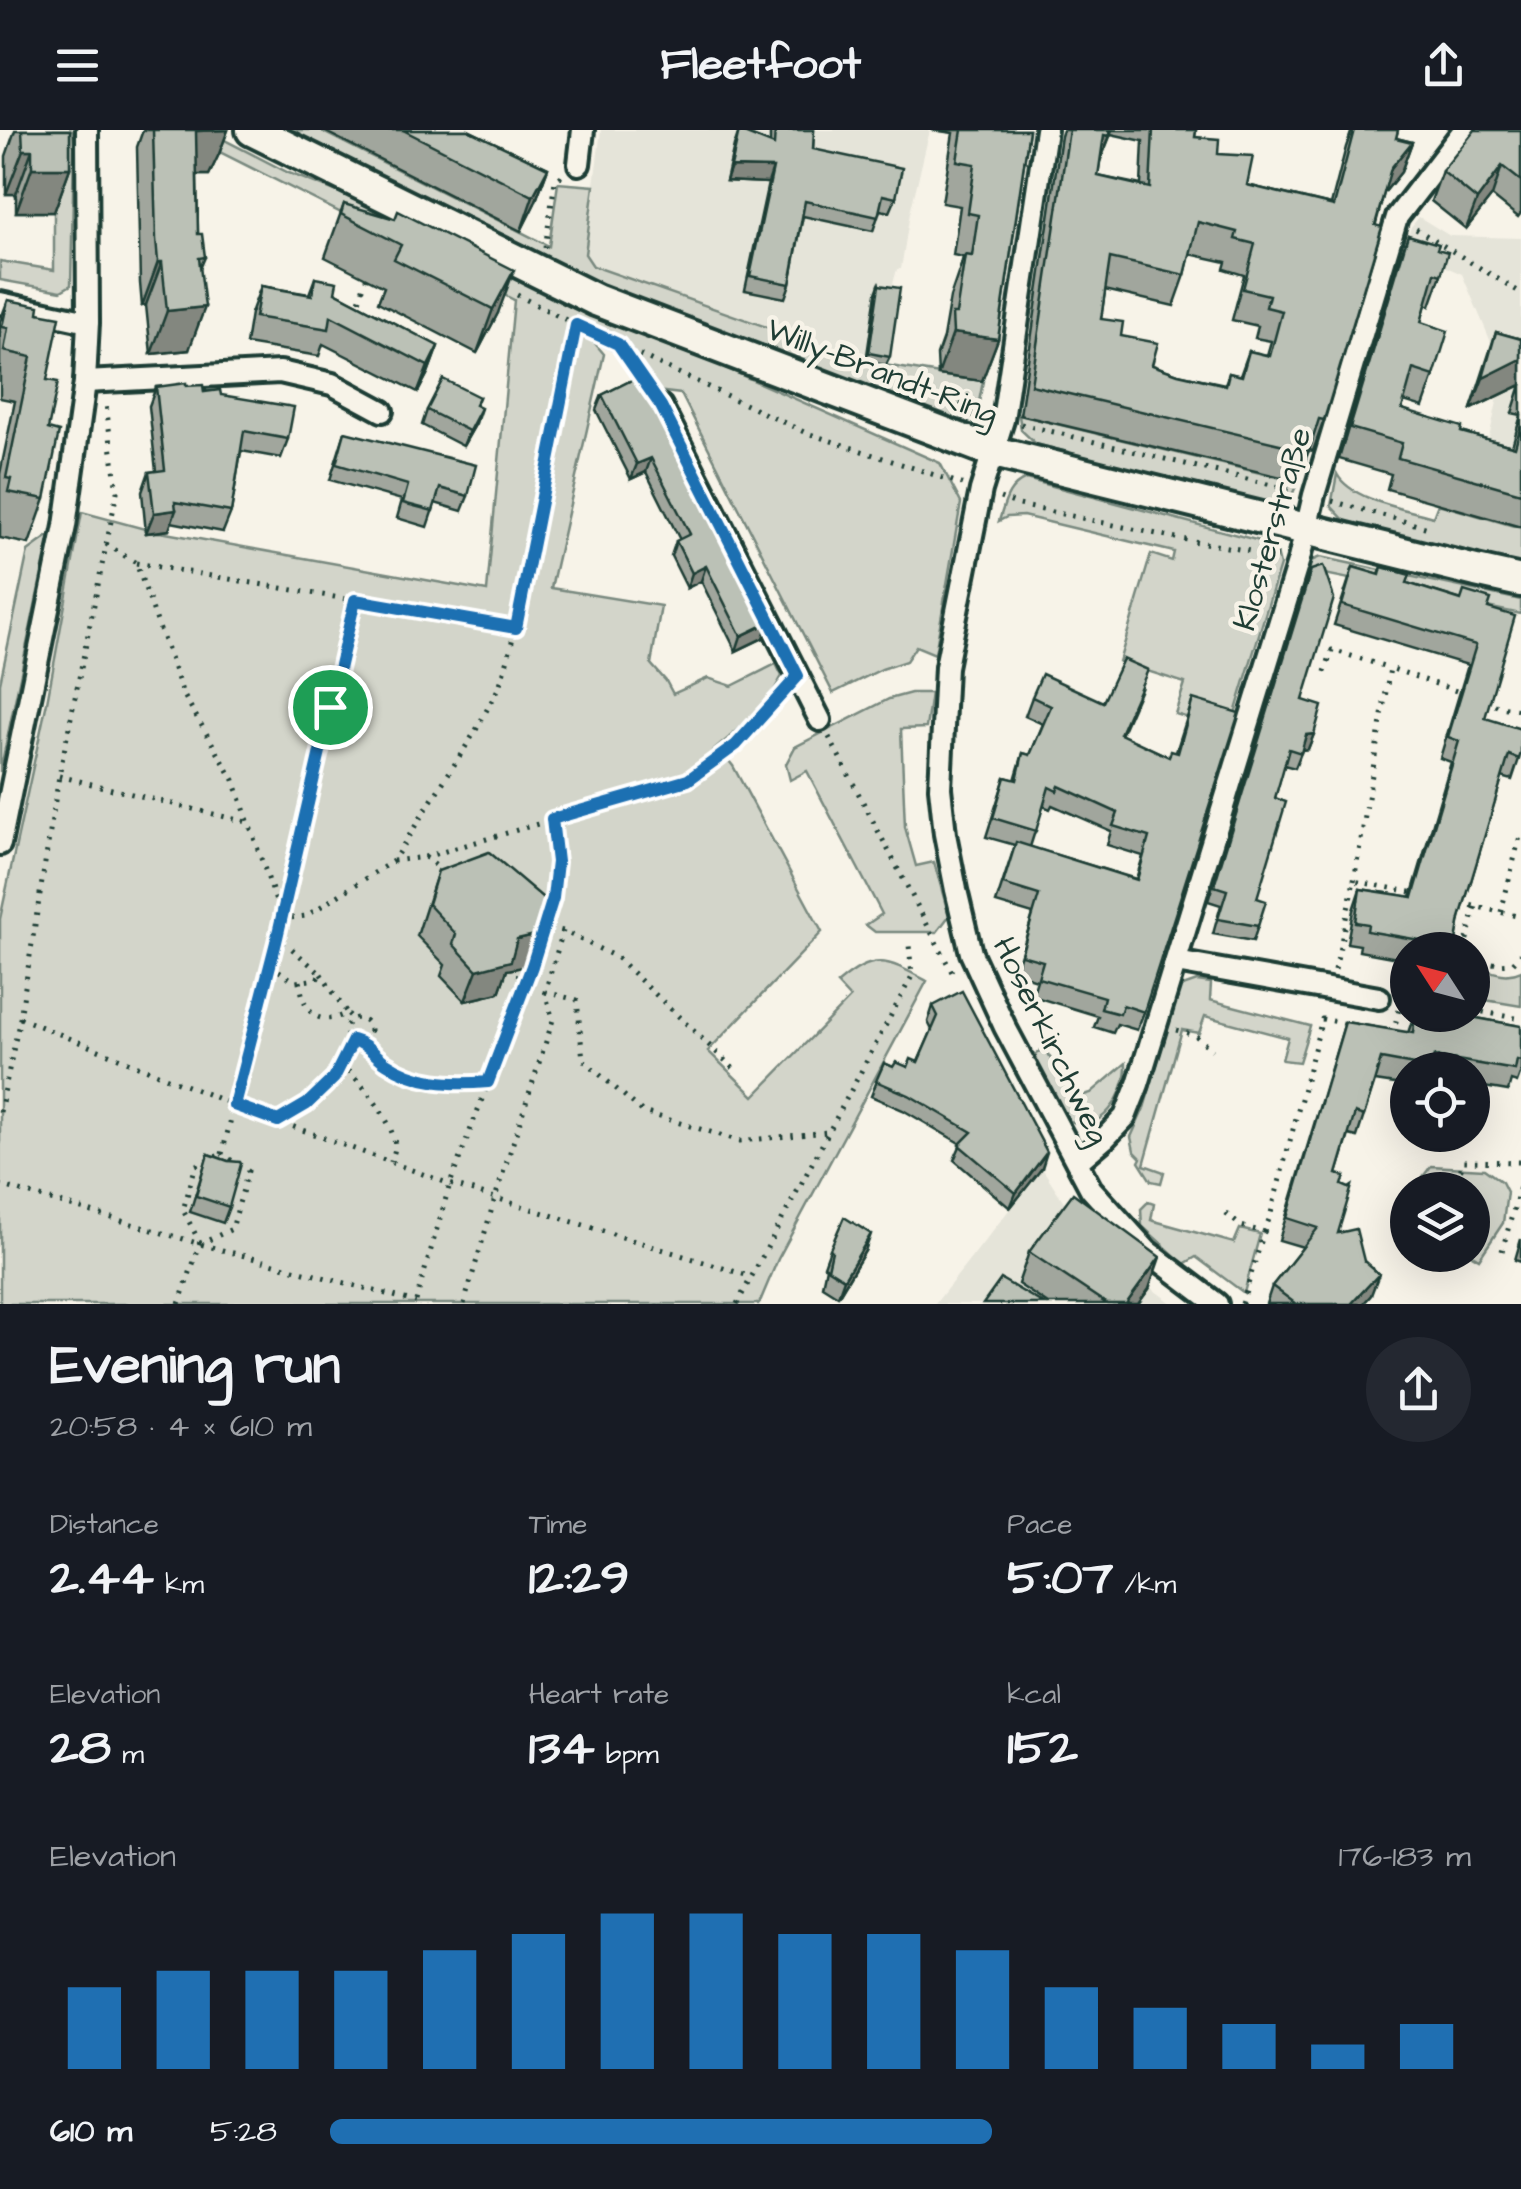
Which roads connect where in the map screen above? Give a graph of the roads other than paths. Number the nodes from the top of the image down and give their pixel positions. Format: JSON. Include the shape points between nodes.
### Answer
{"nodes":[{"id":1,"x":87,"y":130,"type":"edge"},
{"id":2,"x":252,"y":130,"type":"edge"},
{"id":3,"x":583,"y":130,"type":"edge"},
{"id":4,"x":1046,"y":130,"type":"edge"},
{"id":5,"x":1464,"y":130,"type":"edge"},
{"id":6,"x":578,"y":164,"type":"road end"},
{"id":7,"x":0,"y":304,"type":"edge"},
{"id":8,"x":88,"y":322,"type":"junction"},
{"id":9,"x":94,"y":382,"type":"junction"},
{"id":10,"x":661,"y":406,"type":"edge"},
{"id":11,"x":382,"y":410,"type":"dead end"},
{"id":12,"x":994,"y":452,"type":"junction"},
{"id":13,"x":1306,"y":529,"type":"junction"},
{"id":14,"x":1521,"y":580,"type":"edge"},
{"id":15,"x":820,"y":720,"type":"dead end"},
{"id":16,"x":0,"y":844,"type":"edge"},
{"id":17,"x":1176,"y":962,"type":"junction"},
{"id":18,"x":1379,"y":998,"type":"dead end"},
{"id":19,"x":1076,"y":1162,"type":"junction"},
{"id":20,"x":1218,"y":1304,"type":"edge"}],
"edges":[{"from":1,"to":8,"type":"street"},
{"from":2,"to":12,"type":"main road","name":"Willy-Brandt-Ring","via":[[596,300]]},
{"from":3,"to":6,"type":"street"},
{"from":4,"to":12,"type":"street","name":"Hoserkirchweg"},
{"from":5,"to":13,"type":"street","name":"Klosterstraße","via":[[1397,218]]},
{"from":7,"to":8,"type":"street"},
{"from":8,"to":9,"type":"street"},
{"from":9,"to":11,"type":"street","via":[[280,372],[332,384]]},
{"from":9,"to":16,"type":"street"},
{"from":10,"to":15,"type":"street"},
{"from":12,"to":13,"type":"main road","name":"Willy-Brandt-Ring"},
{"from":12,"to":19,"type":"street","name":"Hoserkirchweg","via":[[946,668],[940,788],[945,834],[972,953]]},
{"from":13,"to":14,"type":"main road","name":"Willy-Brandt-Ring"},
{"from":13,"to":17,"type":"street","name":"Klosterstraße"},
{"from":17,"to":18,"type":"street"},
{"from":17,"to":19,"type":"street","name":"Klosterstraße","via":[[1125,1117]]},
{"from":19,"to":20,"type":"street","name":"Hoserkirchweg","via":[[1099,1200],[1147,1251]]}]}
